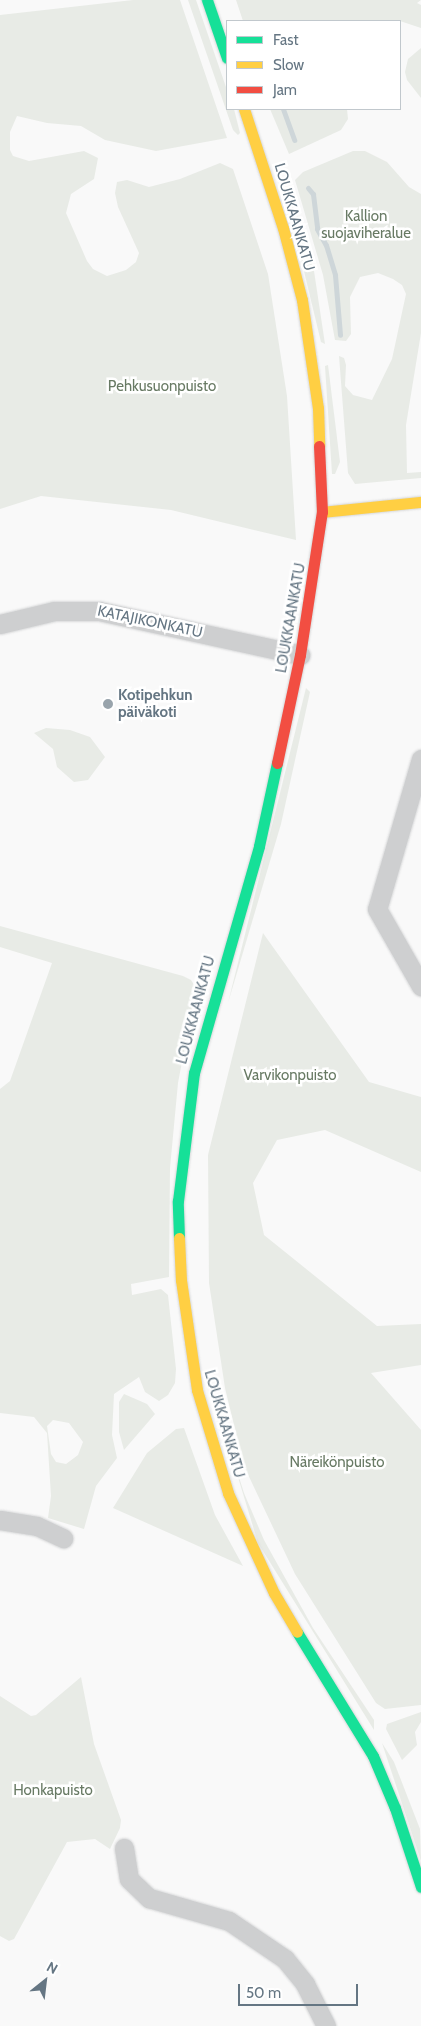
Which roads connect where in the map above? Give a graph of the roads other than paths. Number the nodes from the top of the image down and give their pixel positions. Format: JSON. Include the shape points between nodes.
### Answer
{"nodes":[{"id":1,"x":208,"y":0,"type":"edge"},
{"id":2,"x":226,"y":55,"type":"edge"},
{"id":3,"x":244,"y":110,"type":"edge"},
{"id":4,"x":421,"y":502,"type":"edge"},
{"id":5,"x":322,"y":512,"type":"junction"},
{"id":6,"x":0,"y":624,"type":"edge"},
{"id":7,"x":300,"y":655,"type":"junction"},
{"id":8,"x":421,"y":759,"type":"edge"},
{"id":9,"x":421,"y":986,"type":"edge"},
{"id":10,"x":0,"y":1520,"type":"edge"},
{"id":11,"x":63,"y":1538,"type":"dead end"},
{"id":12,"x":124,"y":1848,"type":"dead end"},
{"id":13,"x":421,"y":1887,"type":"edge"},
{"id":14,"x":326,"y":2026,"type":"edge"}],
"edges":[{"from":1,"to":2,"type":"street"},
{"from":3,"to":5,"type":"street","name":"LOUKKAANKATU","via":[[302,300],[318,408]]},
{"from":4,"to":5,"type":"street"},
{"from":5,"to":7,"type":"street","name":"LOUKKAANKATU"},
{"from":6,"to":7,"type":"street","name":"KATAJIKONKATU","via":[[54,611],[99,611]]},
{"from":7,"to":13,"type":"street","name":"LOUKKAANKATU","via":[[259,846],[194,1073],[178,1201],[181,1280],[197,1390],[228,1493],[274,1593],[370,1750],[395,1808]]},
{"from":8,"to":9,"type":"street","via":[[377,909]]},
{"from":10,"to":11,"type":"street","via":[[37,1526]]},
{"from":12,"to":14,"type":"street","via":[[128,1874],[143,1894],[163,1904],[229,1921],[285,1959],[305,1984]]}]}
